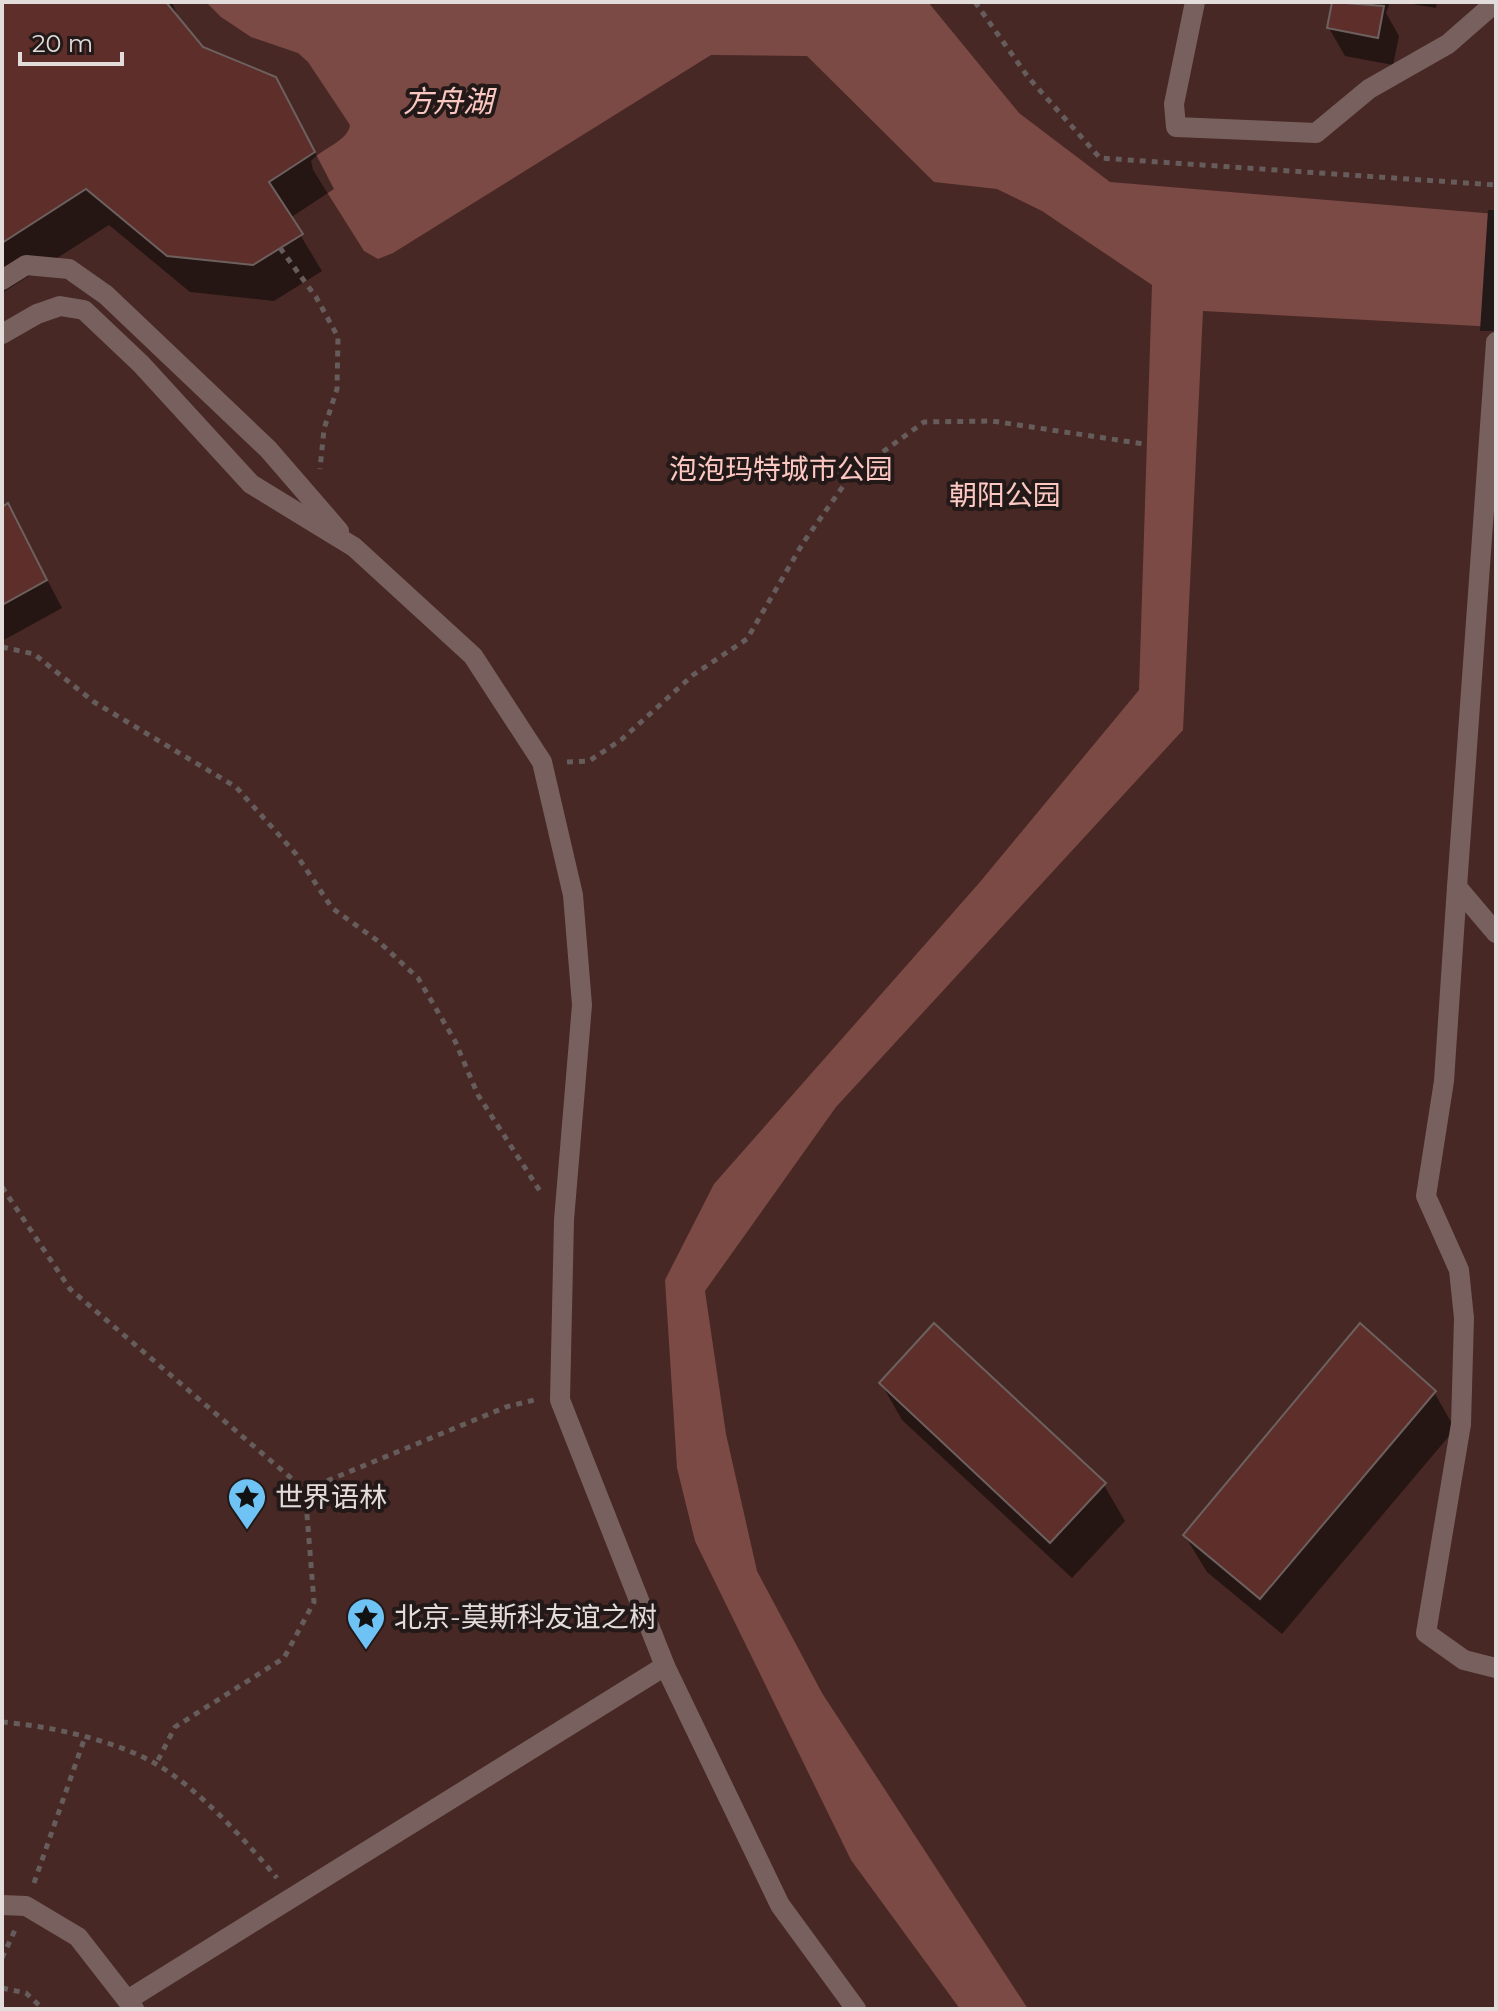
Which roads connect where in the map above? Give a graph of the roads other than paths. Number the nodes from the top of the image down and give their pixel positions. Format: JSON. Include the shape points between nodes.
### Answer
{"nodes":[{"id":1,"x":1195,"y":2,"type":"edge"},
{"id":2,"x":1496,"y":2,"type":"edge"},
{"id":3,"x":2,"y":280,"type":"edge"},
{"id":4,"x":2,"y":334,"type":"edge"},
{"id":5,"x":1496,"y":345,"type":"edge"},
{"id":6,"x":354,"y":547,"type":"junction"},
{"id":7,"x":1457,"y":887,"type":"junction"},
{"id":8,"x":1496,"y":933,"type":"edge"},
{"id":9,"x":665,"y":1666,"type":"junction"},
{"id":10,"x":1496,"y":1668,"type":"edge"},
{"id":11,"x":2,"y":1905,"type":"edge"},
{"id":12,"x":132,"y":2004,"type":"edge"},
{"id":13,"x":856,"y":2009,"type":"edge"}],
"edges":[{"from":1,"to":2,"type":"lane","via":[[1174,104],[1176,127],[1316,133],[1369,89],[1448,44]]},
{"from":3,"to":6,"type":"lane","via":[[26,265],[69,269],[106,295],[268,449]]},
{"from":4,"to":6,"type":"lane","via":[[60,306],[84,310],[251,484]]},
{"from":5,"to":7,"type":"lane"},
{"from":6,"to":9,"type":"lane","via":[[473,656],[542,762],[573,895],[582,1005],[564,1220],[560,1400]]},
{"from":7,"to":8,"type":"lane"},
{"from":7,"to":10,"type":"lane","via":[[1444,1081],[1426,1196],[1459,1270],[1464,1318],[1461,1424],[1426,1633],[1464,1660]]},
{"from":9,"to":12,"type":"lane","via":[[292,1895]]},
{"from":9,"to":13,"type":"lane","via":[[780,1905]]},
{"from":11,"to":12,"type":"lane","via":[[26,1906],[78,1937]]}]}
